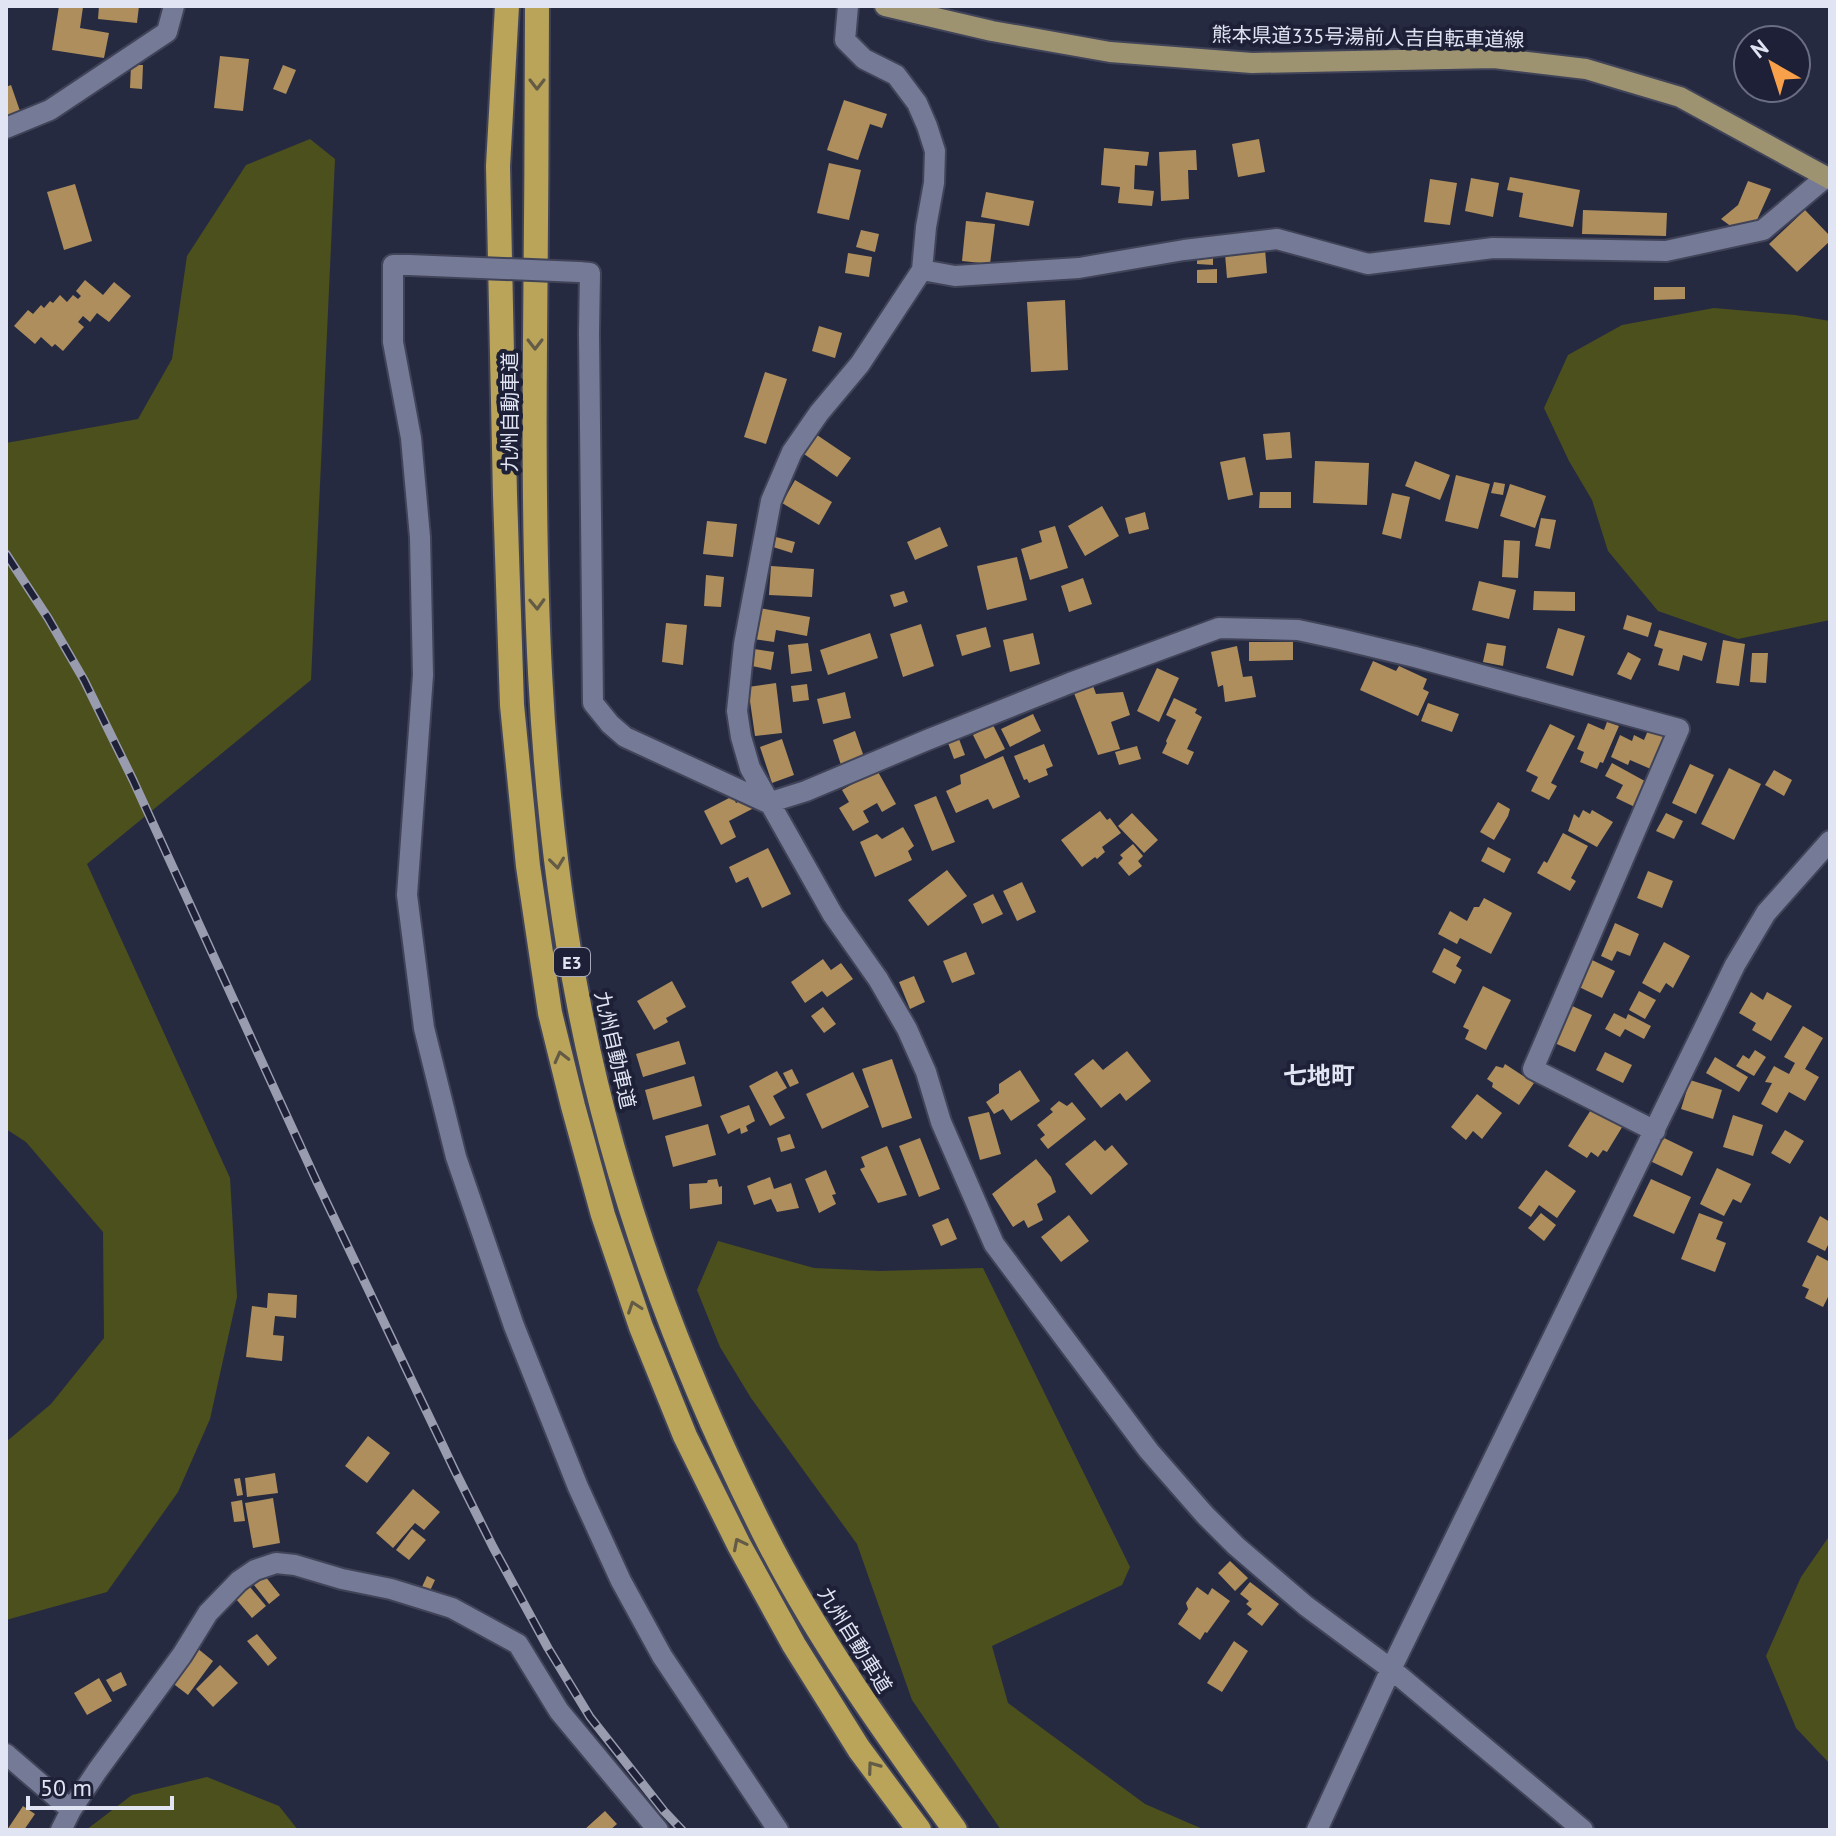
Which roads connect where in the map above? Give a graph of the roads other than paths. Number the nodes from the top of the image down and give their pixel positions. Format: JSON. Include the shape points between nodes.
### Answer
{"nodes":[{"id":1,"x":174,"y":6,"type":"edge"},
{"id":2,"x":507,"y":6,"type":"edge"},
{"id":3,"x":537,"y":6,"type":"edge"},
{"id":4,"x":848,"y":6,"type":"edge"},
{"id":5,"x":885,"y":6,"type":"edge"},
{"id":6,"x":6,"y":128,"type":"edge"},
{"id":7,"x":1828,"y":178,"type":"edge"},
{"id":8,"x":922,"y":270,"type":"junction"},
{"id":9,"x":768,"y":803,"type":"junction"},
{"id":10,"x":1830,"y":841,"type":"edge"},
{"id":11,"x":1655,"y":1131,"type":"junction"},
{"id":12,"x":1391,"y":1669,"type":"junction"},
{"id":13,"x":6,"y":1754,"type":"edge"},
{"id":14,"x":71,"y":1810,"type":"junction"},
{"id":15,"x":61,"y":1830,"type":"edge"},
{"id":16,"x":658,"y":1830,"type":"edge"},
{"id":17,"x":778,"y":1830,"type":"edge"},
{"id":18,"x":919,"y":1830,"type":"edge"},
{"id":19,"x":955,"y":1830,"type":"edge"},
{"id":20,"x":1317,"y":1830,"type":"edge"},
{"id":21,"x":1583,"y":1830,"type":"edge"}],
"edges":[{"from":1,"to":6,"type":"street","via":[[167,32],[50,110]]},
{"from":18,"to":2,"type":"highway","name":"九州自動車道","number":"E3","one_way":true,"via":[[859,1749],[794,1645],[685,1436],[603,1215],[550,1013],[512,705],[498,166]]},
{"from":3,"to":19,"type":"highway","name":"九州自動車道","number":"E3","one_way":true,"via":[[534,495],[540,700],[556,864],[600,1098],[667,1315],[764,1534],[817,1628]]},
{"from":4,"to":8,"type":"street","via":[[845,40],[864,59],[896,75],[917,103],[935,151]]},
{"from":5,"to":7,"type":"main road","name":"熊本県道335号湯前人吉自転車道線","via":[[1110,52],[1252,63],[1494,58],[1586,69],[1680,97]]},
{"from":7,"to":8,"type":"street","via":[[1763,230],[1666,251],[1493,248],[1368,264],[1277,239],[1079,268],[955,276]]},
{"from":8,"to":9,"type":"street","via":[[860,364],[792,452],[771,501],[737,711],[750,768]]},
{"from":9,"to":11,"type":"street","via":[[1219,628],[1298,630],[1340,639],[1679,729],[1533,1069]]},
{"from":9,"to":12,"type":"street","via":[[907,1029],[994,1244],[1149,1451],[1205,1515],[1306,1606]]},
{"from":9,"to":17,"type":"street","bridge":true,"via":[[625,737],[593,703],[590,273],[393,265],[393,342],[411,438],[420,537],[423,675],[407,895],[424,1028],[456,1157],[514,1326],[578,1487],[662,1656]]},
{"from":10,"to":11,"type":"street","via":[[1766,913]]},
{"from":11,"to":12,"type":"street"},
{"from":12,"to":20,"type":"street"},
{"from":12,"to":21,"type":"street"},
{"from":13,"to":14,"type":"street"},
{"from":14,"to":15,"type":"street"},
{"from":14,"to":16,"type":"street","via":[[208,1613],[247,1575],[276,1563],[452,1608],[518,1644],[559,1711]]}]}
